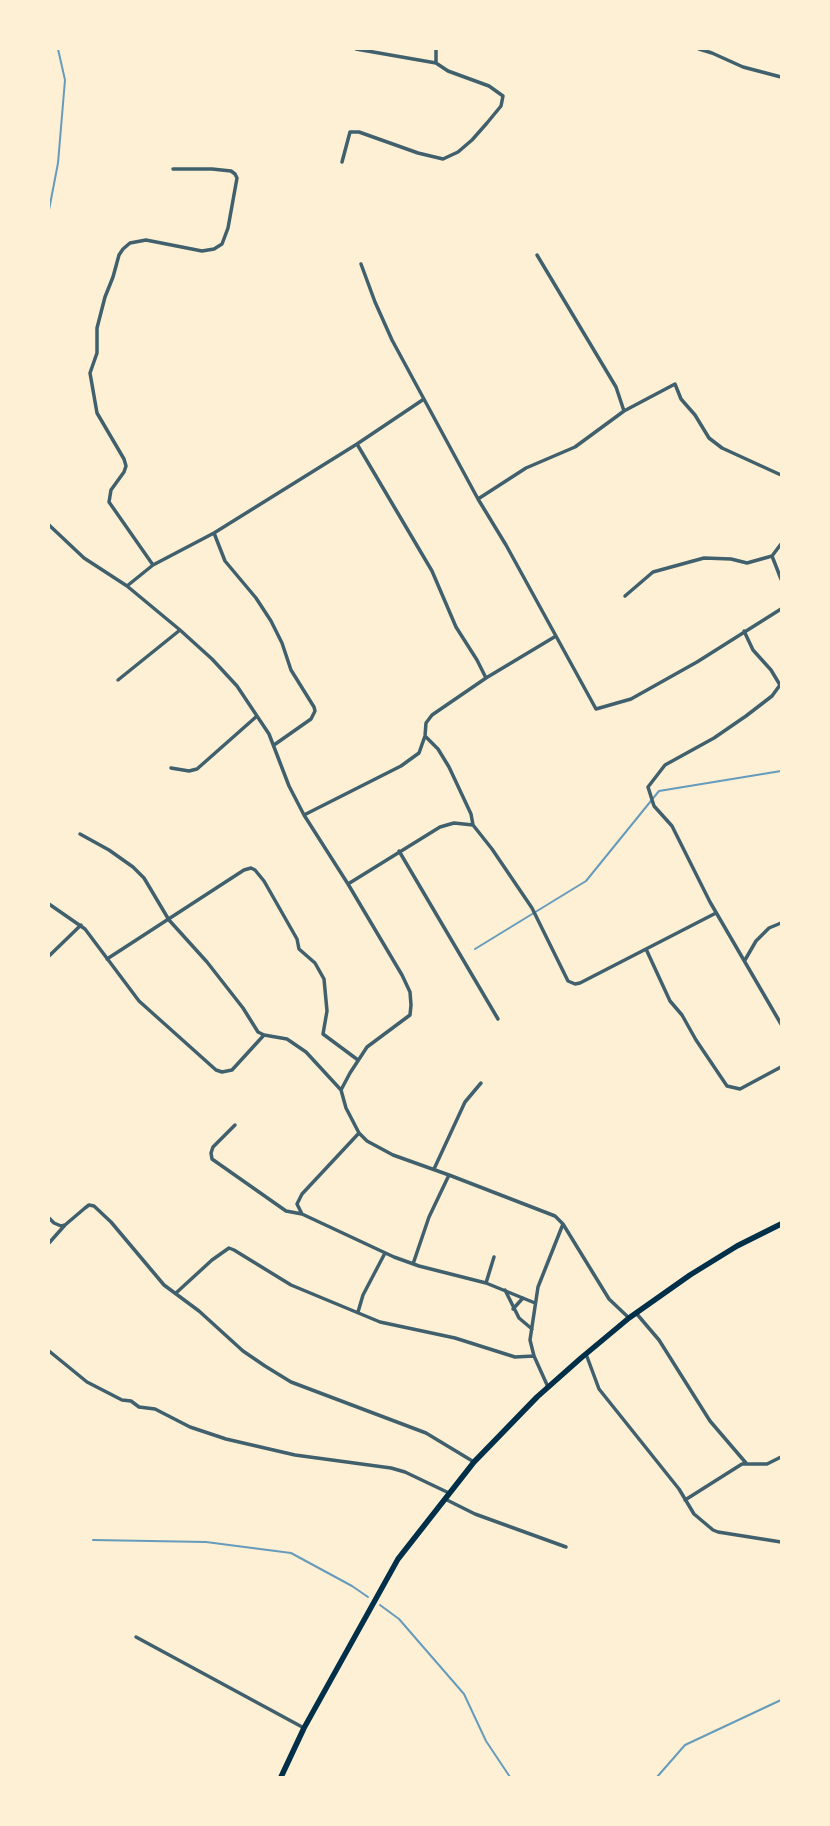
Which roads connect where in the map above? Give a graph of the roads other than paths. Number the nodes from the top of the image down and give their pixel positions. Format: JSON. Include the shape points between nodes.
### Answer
{"nodes":[{"id":1,"x":356,"y":49,"type":"edge"},
{"id":2,"x":436,"y":49,"type":"edge"},
{"id":3,"x":699,"y":49,"type":"edge"},
{"id":4,"x":436,"y":63,"type":"junction"},
{"id":5,"x":781,"y":77,"type":"edge"},
{"id":6,"x":342,"y":162,"type":"dead end"},
{"id":7,"x":173,"y":169,"type":"dead end"},
{"id":8,"x":537,"y":255,"type":"dead end"},
{"id":9,"x":361,"y":264,"type":"dead end"},
{"id":10,"x":424,"y":399,"type":"junction"},
{"id":11,"x":624,"y":411,"type":"junction"},
{"id":12,"x":357,"y":444,"type":"junction"},
{"id":13,"x":781,"y":475,"type":"edge"},
{"id":14,"x":478,"y":499,"type":"junction"},
{"id":15,"x":49,"y":525,"type":"edge"},
{"id":16,"x":214,"y":533,"type":"junction"},
{"id":17,"x":781,"y":544,"type":"edge"},
{"id":18,"x":772,"y":556,"type":"junction"},
{"id":19,"x":153,"y":565,"type":"junction"},
{"id":20,"x":781,"y":579,"type":"edge"},
{"id":21,"x":126,"y":586,"type":"junction"},
{"id":22,"x":625,"y":596,"type":"dead end"},
{"id":23,"x":781,"y":609,"type":"edge"},
{"id":24,"x":180,"y":630,"type":"junction"},
{"id":25,"x":744,"y":631,"type":"junction"},
{"id":26,"x":556,"y":636,"type":"junction"},
{"id":27,"x":486,"y":678,"type":"junction"},
{"id":28,"x":118,"y":680,"type":"dead end"},
{"id":29,"x":258,"y":716,"type":"junction"},
{"id":30,"x":426,"y":736,"type":"junction"},
{"id":31,"x":274,"y":745,"type":"junction"},
{"id":32,"x":170,"y":768,"type":"dead end"},
{"id":33,"x":304,"y":815,"type":"junction"},
{"id":34,"x":473,"y":825,"type":"junction"},
{"id":35,"x":80,"y":834,"type":"dead end"},
{"id":36,"x":399,"y":851,"type":"junction"},
{"id":37,"x":348,"y":884,"type":"junction"},
{"id":38,"x":49,"y":904,"type":"edge"},
{"id":39,"x":716,"y":913,"type":"junction"},
{"id":40,"x":169,"y":920,"type":"junction"},
{"id":41,"x":781,"y":923,"type":"edge"},
{"id":42,"x":81,"y":925,"type":"junction"},
{"id":43,"x":646,"y":949,"type":"junction"},
{"id":44,"x":49,"y":956,"type":"edge"},
{"id":45,"x":107,"y":959,"type":"junction"},
{"id":46,"x":745,"y":960,"type":"junction"},
{"id":47,"x":498,"y":1019,"type":"dead end"},
{"id":48,"x":781,"y":1024,"type":"edge"},
{"id":49,"x":264,"y":1035,"type":"junction"},
{"id":50,"x":358,"y":1060,"type":"junction"},
{"id":51,"x":781,"y":1067,"type":"edge"},
{"id":52,"x":481,"y":1083,"type":"dead end"},
{"id":53,"x":341,"y":1090,"type":"junction"},
{"id":54,"x":235,"y":1125,"type":"dead end"},
{"id":55,"x":359,"y":1133,"type":"junction"},
{"id":56,"x":434,"y":1169,"type":"junction"},
{"id":57,"x":449,"y":1175,"type":"junction"},
{"id":58,"x":302,"y":1214,"type":"junction"},
{"id":59,"x":49,"y":1218,"type":"edge"},
{"id":60,"x":563,"y":1224,"type":"junction"},
{"id":61,"x":781,"y":1224,"type":"edge"},
{"id":62,"x":65,"y":1225,"type":"junction"},
{"id":63,"x":49,"y":1243,"type":"edge"},
{"id":64,"x":385,"y":1253,"type":"junction"},
{"id":65,"x":494,"y":1257,"type":"dead end"},
{"id":66,"x":413,"y":1264,"type":"junction"},
{"id":67,"x":486,"y":1283,"type":"junction"},
{"id":68,"x":505,"y":1290,"type":"junction"},
{"id":69,"x":176,"y":1294,"type":"junction"},
{"id":70,"x":523,"y":1298,"type":"junction"},
{"id":71,"x":536,"y":1303,"type":"junction"},
{"id":72,"x":513,"y":1308,"type":"junction"},
{"id":73,"x":358,"y":1312,"type":"junction"},
{"id":74,"x":636,"y":1314,"type":"junction"},
{"id":75,"x":629,"y":1318,"type":"junction"},
{"id":76,"x":532,"y":1329,"type":"junction"},
{"id":77,"x":49,"y":1351,"type":"edge"},
{"id":78,"x":586,"y":1354,"type":"junction"},
{"id":79,"x":534,"y":1356,"type":"junction"},
{"id":80,"x":548,"y":1387,"type":"junction"},
{"id":81,"x":781,"y":1456,"type":"edge"},
{"id":82,"x":474,"y":1462,"type":"junction"},
{"id":83,"x":746,"y":1463,"type":"junction"},
{"id":84,"x":449,"y":1493,"type":"junction"},
{"id":85,"x":445,"y":1499,"type":"junction"},
{"id":86,"x":685,"y":1500,"type":"junction"},
{"id":87,"x":781,"y":1542,"type":"edge"},
{"id":88,"x":566,"y":1547,"type":"dead end"},
{"id":89,"x":136,"y":1637,"type":"dead end"},
{"id":90,"x":304,"y":1728,"type":"junction"},
{"id":91,"x":281,"y":1777,"type":"edge"}],
"edges":[{"from":1,"to":4,"type":"street"},
{"from":2,"to":4,"type":"street"},
{"from":3,"to":5,"type":"street","via":[[743,67]]},
{"from":4,"to":6,"type":"street","via":[[448,71],[489,86],[503,96],[500,106],[472,140],[458,152],[444,159],[418,153],[359,132],[350,132]]},
{"from":7,"to":19,"type":"street","via":[[212,169],[231,171],[235,174],[237,178],[228,228],[222,244],[214,249],[202,251],[146,240],[136,241],[123,249],[105,296],[97,328],[97,353],[90,372],[97,413],[126,466],[111,490],[109,502]]},
{"from":8,"to":11,"type":"street","via":[[616,387]]},
{"from":9,"to":10,"type":"street","via":[[389,334]]},
{"from":10,"to":12,"type":"street"},
{"from":10,"to":14,"type":"street"},
{"from":11,"to":13,"type":"street","via":[[675,384],[681,399],[695,414],[709,438],[722,448]]},
{"from":11,"to":14,"type":"street","via":[[575,447],[526,468]]},
{"from":12,"to":16,"type":"street"},
{"from":12,"to":27,"type":"street","via":[[432,570],[456,627]]},
{"from":14,"to":26,"type":"street"},
{"from":15,"to":21,"type":"street","via":[[84,558]]},
{"from":16,"to":19,"type":"street"},
{"from":16,"to":31,"type":"street","via":[[225,561],[256,598],[271,621],[291,670],[314,707],[311,719]]},
{"from":17,"to":18,"type":"street"},
{"from":18,"to":20,"type":"street"},
{"from":18,"to":22,"type":"street","via":[[747,563],[731,559],[704,558],[653,572]]},
{"from":19,"to":21,"type":"street"},
{"from":21,"to":24,"type":"street"},
{"from":23,"to":25,"type":"street"},
{"from":24,"to":28,"type":"street"},
{"from":24,"to":29,"type":"street","via":[[212,658],[237,686]]},
{"from":25,"to":26,"type":"street","via":[[697,662],[631,699],[596,709]]},
{"from":25,"to":39,"type":"street","via":[[753,650],[771,670],[780,685],[772,696],[746,716],[714,738],[666,765],[648,787],[654,806],[672,826]]},
{"from":26,"to":27,"type":"street"},
{"from":27,"to":30,"type":"street","via":[[432,715],[426,723]]},
{"from":29,"to":31,"type":"street"},
{"from":29,"to":32,"type":"street","via":[[197,769],[189,771]]},
{"from":30,"to":33,"type":"street","via":[[419,754],[401,766]]},
{"from":30,"to":34,"type":"street","via":[[449,767],[471,814]]},
{"from":31,"to":33,"type":"street","via":[[289,786]]},
{"from":33,"to":37,"type":"street"},
{"from":34,"to":36,"type":"street","via":[[454,823],[440,827]]},
{"from":34,"to":43,"type":"street","via":[[532,908],[568,981],[580,983]]},
{"from":35,"to":40,"type":"street","via":[[110,850],[133,867],[151,888]]},
{"from":36,"to":37,"type":"street"},
{"from":36,"to":47,"type":"street"},
{"from":37,"to":50,"type":"street","via":[[402,975],[410,992],[411,1006],[410,1015],[367,1047]]},
{"from":38,"to":42,"type":"street"},
{"from":39,"to":43,"type":"street"},
{"from":39,"to":46,"type":"street"},
{"from":40,"to":45,"type":"street"},
{"from":40,"to":49,"type":"street","via":[[207,962],[243,1008],[258,1032]]},
{"from":40,"to":50,"type":"street","via":[[244,870],[256,870],[297,939],[299,949],[315,963],[324,979],[328,1011],[323,1034]]},
{"from":41,"to":46,"type":"street","via":[[769,928],[756,941]]},
{"from":42,"to":44,"type":"street"},
{"from":42,"to":45,"type":"street"},
{"from":43,"to":51,"type":"street","via":[[670,1000],[727,1086],[740,1089]]},
{"from":45,"to":49,"type":"street","via":[[139,1001],[216,1070],[232,1070]]},
{"from":46,"to":48,"type":"street"},
{"from":49,"to":53,"type":"street","via":[[287,1040],[306,1052]]},
{"from":50,"to":53,"type":"street"},
{"from":52,"to":56,"type":"street","via":[[465,1102]]},
{"from":53,"to":55,"type":"street","via":[[346,1108]]},
{"from":54,"to":58,"type":"street","via":[[213,1147],[212,1159],[286,1212]]},
{"from":55,"to":56,"type":"street","via":[[367,1141],[388,1153]]},
{"from":55,"to":58,"type":"street","via":[[302,1194],[297,1204]]},
{"from":56,"to":57,"type":"street"},
{"from":57,"to":60,"type":"street","via":[[544,1211],[555,1216]]},
{"from":57,"to":66,"type":"street","via":[[429,1217]]},
{"from":58,"to":64,"type":"street"},
{"from":59,"to":62,"type":"street","via":[[54,1223]]},
{"from":60,"to":71,"type":"street","via":[[538,1287]]},
{"from":60,"to":75,"type":"street","via":[[610,1299]]},
{"from":61,"to":74,"type":"highway","via":[[737,1246],[690,1275]]},
{"from":62,"to":63,"type":"street"},
{"from":62,"to":69,"type":"street","via":[[89,1205],[98,1209],[154,1275]]},
{"from":64,"to":66,"type":"street"},
{"from":64,"to":73,"type":"street","via":[[363,1295]]},
{"from":65,"to":67,"type":"street"},
{"from":66,"to":67,"type":"street"},
{"from":67,"to":68,"type":"street"},
{"from":68,"to":70,"type":"street"},
{"from":68,"to":72,"type":"street"},
{"from":69,"to":73,"type":"street","via":[[212,1260],[229,1248],[291,1285]]},
{"from":69,"to":82,"type":"street","via":[[243,1351],[281,1377],[426,1433]]},
{"from":70,"to":71,"type":"street"},
{"from":70,"to":72,"type":"street"},
{"from":71,"to":76,"type":"street"},
{"from":72,"to":76,"type":"street","via":[[519,1318]]},
{"from":73,"to":79,"type":"street","via":[[380,1322],[455,1338],[514,1357]]},
{"from":74,"to":75,"type":"highway"},
{"from":74,"to":83,"type":"street","via":[[656,1335],[710,1421]]},
{"from":75,"to":78,"type":"highway"},
{"from":76,"to":79,"type":"street","via":[[530,1340]]},
{"from":77,"to":84,"type":"street","via":[[88,1382],[122,1400],[131,1401],[139,1407],[154,1409],[190,1427],[226,1439],[295,1455],[390,1468],[405,1472]]},
{"from":78,"to":80,"type":"highway"},
{"from":78,"to":86,"type":"street","via":[[600,1389],[675,1482]]},
{"from":79,"to":80,"type":"street"},
{"from":80,"to":82,"type":"highway"},
{"from":81,"to":83,"type":"street","via":[[768,1464]]},
{"from":82,"to":84,"type":"highway"},
{"from":83,"to":86,"type":"street"},
{"from":84,"to":85,"type":"highway"},
{"from":85,"to":88,"type":"street","via":[[475,1514]]},
{"from":85,"to":90,"type":"highway","via":[[398,1559]]},
{"from":86,"to":87,"type":"street","via":[[694,1514],[713,1530]]},
{"from":89,"to":90,"type":"street"},
{"from":90,"to":91,"type":"highway"}]}
